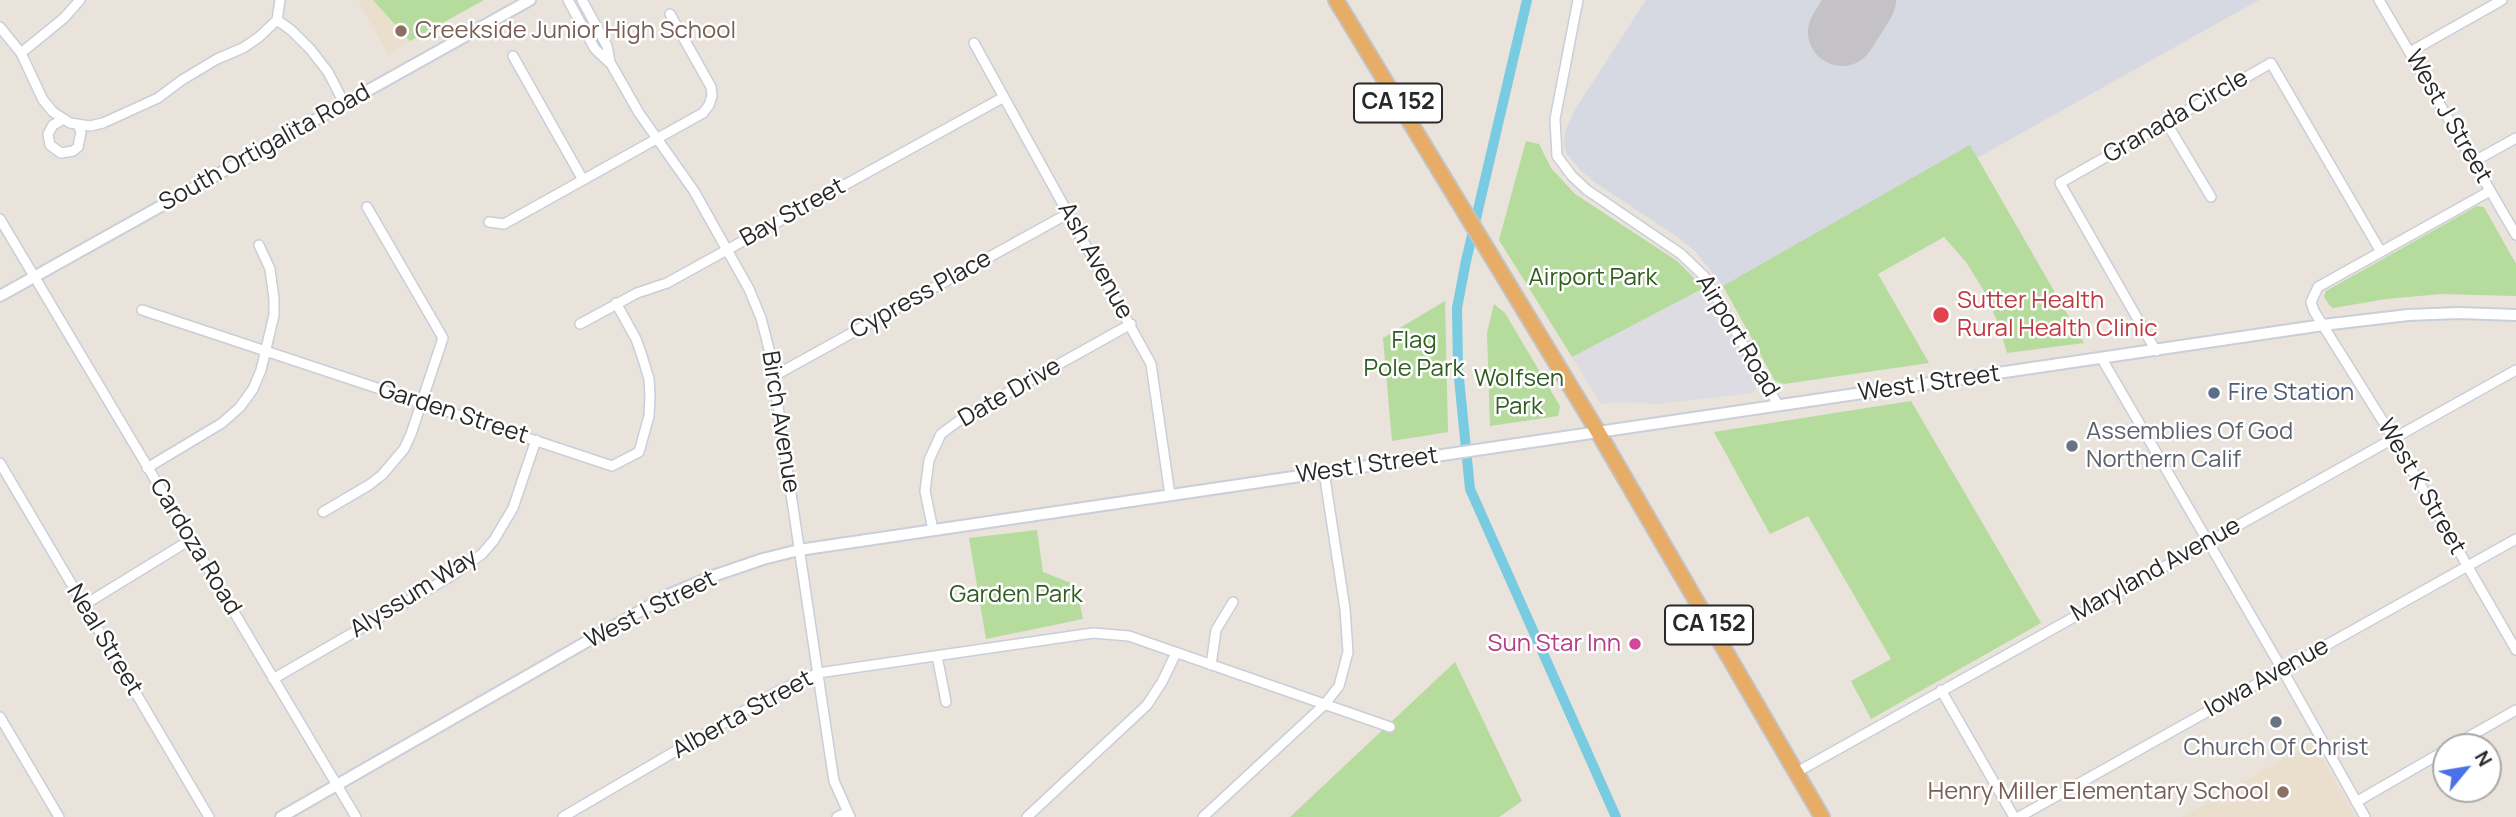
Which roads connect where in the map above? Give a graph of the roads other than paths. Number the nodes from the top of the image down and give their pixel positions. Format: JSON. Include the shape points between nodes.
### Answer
{"nodes":[{"id":1,"x":80,"y":0,"type":"edge"},
{"id":2,"x":280,"y":0,"type":"edge"},
{"id":3,"x":530,"y":0,"type":"edge"},
{"id":4,"x":568,"y":0,"type":"edge"},
{"id":5,"x":582,"y":0,"type":"edge"},
{"id":6,"x":1336,"y":0,"type":"edge"},
{"id":7,"x":1578,"y":0,"type":"edge"},
{"id":8,"x":2379,"y":0,"type":"edge"},
{"id":9,"x":2502,"y":0,"type":"edge"},
{"id":10,"x":670,"y":14,"type":"dead end"},
{"id":11,"x":277,"y":20,"type":"junction"},
{"id":12,"x":0,"y":27,"type":"edge"},
{"id":13,"x":974,"y":43,"type":"dead end"},
{"id":14,"x":2410,"y":52,"type":"junction"},
{"id":15,"x":21,"y":53,"type":"junction"},
{"id":16,"x":513,"y":56,"type":"dead end"},
{"id":17,"x":611,"y":64,"type":"junction"},
{"id":18,"x":1004,"y":97,"type":"junction"},
{"id":19,"x":344,"y":103,"type":"junction"},
{"id":20,"x":2166,"y":122,"type":"junction"},
{"id":21,"x":657,"y":138,"type":"junction"},
{"id":22,"x":2516,"y":138,"type":"edge"},
{"id":23,"x":2473,"y":162,"type":"junction"},
{"id":24,"x":583,"y":180,"type":"junction"},
{"id":25,"x":2490,"y":191,"type":"junction"},
{"id":26,"x":2211,"y":197,"type":"dead end"},
{"id":27,"x":367,"y":207,"type":"dead end"},
{"id":28,"x":1069,"y":213,"type":"junction"},
{"id":29,"x":0,"y":219,"type":"edge"},
{"id":30,"x":489,"y":222,"type":"dead end"},
{"id":31,"x":2516,"y":235,"type":"edge"},
{"id":32,"x":259,"y":245,"type":"dead end"},
{"id":33,"x":727,"y":250,"type":"junction"},
{"id":34,"x":2381,"y":252,"type":"junction"},
{"id":35,"x":33,"y":277,"type":"junction"},
{"id":36,"x":0,"y":296,"type":"edge"},
{"id":37,"x":616,"y":303,"type":"junction"},
{"id":38,"x":142,"y":310,"type":"dead end"},
{"id":39,"x":2516,"y":315,"type":"edge"},
{"id":40,"x":580,"y":324,"type":"dead end"},
{"id":41,"x":1130,"y":324,"type":"junction"},
{"id":42,"x":2323,"y":325,"type":"junction"},
{"id":43,"x":265,"y":351,"type":"junction"},
{"id":44,"x":2156,"y":351,"type":"junction"},
{"id":45,"x":2102,"y":359,"type":"junction"},
{"id":46,"x":2516,"y":370,"type":"edge"},
{"id":47,"x":774,"y":376,"type":"junction"},
{"id":48,"x":422,"y":402,"type":"junction"},
{"id":49,"x":1778,"y":405,"type":"junction"},
{"id":50,"x":1598,"y":432,"type":"junction"},
{"id":51,"x":2394,"y":439,"type":"junction"},
{"id":52,"x":536,"y":440,"type":"junction"},
{"id":53,"x":0,"y":463,"type":"edge"},
{"id":54,"x":147,"y":468,"type":"junction"},
{"id":55,"x":1324,"y":472,"type":"junction"},
{"id":56,"x":1170,"y":495,"type":"junction"},
{"id":57,"x":323,"y":512,"type":"dead end"},
{"id":58,"x":933,"y":530,"type":"junction"},
{"id":59,"x":2516,"y":539,"type":"edge"},
{"id":60,"x":190,"y":540,"type":"junction"},
{"id":61,"x":2208,"y":541,"type":"junction"},
{"id":62,"x":799,"y":550,"type":"junction"},
{"id":63,"x":2467,"y":566,"type":"junction"},
{"id":64,"x":1233,"y":601,"type":"dead end"},
{"id":65,"x":84,"y":605,"type":"junction"},
{"id":66,"x":2516,"y":650,"type":"edge"},
{"id":67,"x":1176,"y":653,"type":"junction"},
{"id":68,"x":937,"y":656,"type":"junction"},
{"id":69,"x":1211,"y":665,"type":"junction"},
{"id":70,"x":2282,"y":669,"type":"junction"},
{"id":71,"x":818,"y":673,"type":"junction"},
{"id":72,"x":273,"y":679,"type":"junction"},
{"id":73,"x":1941,"y":690,"type":"junction"},
{"id":74,"x":946,"y":702,"type":"dead end"},
{"id":75,"x":1324,"y":705,"type":"junction"},
{"id":76,"x":2516,"y":710,"type":"edge"},
{"id":77,"x":0,"y":717,"type":"edge"},
{"id":78,"x":1390,"y":727,"type":"dead end"},
{"id":79,"x":2476,"y":733,"type":"edge"},
{"id":80,"x":2432,"y":758,"type":"edge"},
{"id":81,"x":1797,"y":772,"type":"junction"},
{"id":82,"x":337,"y":785,"type":"junction"},
{"id":83,"x":2356,"y":802,"type":"junction"},
{"id":84,"x":849,"y":815,"type":"edge"},
{"id":85,"x":59,"y":817,"type":"edge"},
{"id":86,"x":209,"y":817,"type":"edge"},
{"id":87,"x":281,"y":817,"type":"edge"},
{"id":88,"x":356,"y":817,"type":"edge"},
{"id":89,"x":563,"y":817,"type":"edge"},
{"id":90,"x":837,"y":817,"type":"edge"},
{"id":91,"x":1027,"y":817,"type":"edge"},
{"id":92,"x":1203,"y":817,"type":"edge"},
{"id":93,"x":1822,"y":817,"type":"edge"},
{"id":94,"x":2017,"y":817,"type":"edge"},
{"id":95,"x":2365,"y":817,"type":"edge"}],
"edges":[{"from":1,"to":15,"type":"street"},
{"from":2,"to":11,"type":"street"},
{"from":3,"to":19,"type":"street","name":"South Ortigalita Road"},
{"from":4,"to":17,"type":"street","name":"Birch Avenue","via":[[595,49]]},
{"from":5,"to":17,"type":"street","name":"Birch Avenue","via":[[607,46]]},
{"from":6,"to":50,"type":"highway","number":"CA 152"},
{"from":7,"to":49,"type":"street","name":"Airport Road","via":[[1555,119],[1557,156],[1587,190],[1681,254],[1704,276]]},
{"from":8,"to":14,"type":"street","name":"West J Street"},
{"from":9,"to":14,"type":"street"},
{"from":10,"to":21,"type":"street","via":[[711,87],[711,100],[703,113]]},
{"from":11,"to":15,"type":"street","via":[[243,48],[217,59],[158,98],[103,123],[70,123],[43,100]]},
{"from":11,"to":19,"type":"street","via":[[311,50]]},
{"from":12,"to":15,"type":"street"},
{"from":13,"to":18,"type":"street","name":"Ash Avenue"},
{"from":14,"to":23,"type":"street","name":"West J Street"},
{"from":16,"to":24,"type":"street"},
{"from":17,"to":21,"type":"street","name":"Birch Avenue"},
{"from":18,"to":28,"type":"street","name":"Ash Avenue"},
{"from":18,"to":33,"type":"street","name":"Bay Street"},
{"from":19,"to":35,"type":"street","name":"South Ortigalita Road"},
{"from":20,"to":26,"type":"street"},
{"from":20,"to":34,"type":"street","name":"Granada Circle","via":[[2271,63]]},
{"from":20,"to":44,"type":"street","name":"Granada Circle","via":[[2060,183]]},
{"from":21,"to":24,"type":"street"},
{"from":21,"to":33,"type":"street","name":"Birch Avenue","via":[[684,174]]},
{"from":22,"to":23,"type":"street"},
{"from":23,"to":25,"type":"street","name":"West J Street"},
{"from":24,"to":30,"type":"street","via":[[504,224]]},
{"from":25,"to":31,"type":"street","name":"West J Street"},
{"from":25,"to":34,"type":"street"},
{"from":27,"to":48,"type":"street","via":[[443,338]]},
{"from":28,"to":41,"type":"street","name":"Ash Avenue"},
{"from":28,"to":47,"type":"street","name":"Cypress Place"},
{"from":29,"to":35,"type":"street","name":"Cardoza Road"},
{"from":32,"to":43,"type":"street","via":[[270,269],[274,299]]},
{"from":33,"to":37,"type":"street","name":"Bay Street","via":[[667,283]]},
{"from":33,"to":47,"type":"street","name":"Birch Avenue","via":[[761,318]]},
{"from":34,"to":42,"type":"street","name":"West K Street","via":[[2318,287],[2311,302]]},
{"from":35,"to":36,"type":"street","name":"South Ortigalita Road"},
{"from":35,"to":54,"type":"street","name":"Cardoza Road"},
{"from":37,"to":40,"type":"street","name":"Bay Street"},
{"from":37,"to":52,"type":"street","name":"Garden Street","via":[[636,339],[649,379],[649,415],[639,452],[612,466]]},
{"from":38,"to":43,"type":"street","name":"Garden Street"},
{"from":39,"to":42,"type":"street","name":"West I Street","via":[[2408,315]]},
{"from":41,"to":56,"type":"street","name":"Ash Avenue","via":[[1151,364]]},
{"from":41,"to":58,"type":"street","name":"Date Drive","via":[[941,434],[929,460],[925,491]]},
{"from":42,"to":44,"type":"street","name":"West I Street"},
{"from":42,"to":51,"type":"street","name":"West K Street"},
{"from":43,"to":48,"type":"street","name":"Garden Street"},
{"from":43,"to":54,"type":"street","via":[[253,388],[240,407],[222,423]]},
{"from":44,"to":45,"type":"street","name":"West I Street"},
{"from":45,"to":49,"type":"street","name":"West I Street"},
{"from":45,"to":61,"type":"street"},
{"from":46,"to":51,"type":"street","name":"Maryland Avenue"},
{"from":47,"to":62,"type":"street","name":"Birch Avenue"},
{"from":48,"to":52,"type":"street","name":"Garden Street"},
{"from":48,"to":57,"type":"street","via":[[411,434],[394,462],[369,485]]},
{"from":49,"to":50,"type":"street","name":"West I Street"},
{"from":50,"to":55,"type":"street","name":"West I Street"},
{"from":50,"to":81,"type":"highway","number":"CA 152"},
{"from":51,"to":61,"type":"street","name":"Maryland Avenue"},
{"from":51,"to":63,"type":"street","name":"West K Street"},
{"from":52,"to":72,"type":"street","name":"Alyssum Way","via":[[505,525],[482,554]]},
{"from":53,"to":65,"type":"street","name":"Neal Street"},
{"from":54,"to":60,"type":"street","name":"Cardoza Road"},
{"from":55,"to":56,"type":"street","name":"West I Street"},
{"from":55,"to":75,"type":"street","via":[[1348,652],[1339,686]]},
{"from":56,"to":58,"type":"street","name":"West I Street"},
{"from":58,"to":62,"type":"street","name":"West I Street"},
{"from":59,"to":63,"type":"street","name":"Iowa Avenue"},
{"from":60,"to":65,"type":"street"},
{"from":60,"to":72,"type":"street","name":"Cardoza Road"},
{"from":61,"to":70,"type":"street"},
{"from":61,"to":73,"type":"street","name":"Maryland Avenue"},
{"from":62,"to":71,"type":"street","name":"Birch Avenue"},
{"from":62,"to":82,"type":"street","name":"West I Street","via":[[762,559],[668,595]]},
{"from":63,"to":66,"type":"street","name":"West K Street"},
{"from":63,"to":70,"type":"street","name":"Iowa Avenue"},
{"from":64,"to":69,"type":"street","via":[[1216,630]]},
{"from":65,"to":86,"type":"street","name":"Neal Street"},
{"from":67,"to":68,"type":"street","name":"Alberta Street","via":[[1129,636],[1093,634]]},
{"from":67,"to":69,"type":"street","name":"Alberta Street"},
{"from":67,"to":91,"type":"street","via":[[1147,705]]},
{"from":68,"to":71,"type":"street","name":"Alberta Street"},
{"from":68,"to":74,"type":"street"},
{"from":69,"to":75,"type":"street","name":"Alberta Street"},
{"from":70,"to":83,"type":"street"},
{"from":70,"to":94,"type":"street","name":"Iowa Avenue"},
{"from":71,"to":84,"type":"street","name":"Birch Avenue","via":[[834,781]]},
{"from":71,"to":89,"type":"street","name":"Alberta Street","via":[[780,690]]},
{"from":72,"to":82,"type":"street","name":"Cardoza Road"},
{"from":73,"to":81,"type":"street","name":"Maryland Avenue"},
{"from":73,"to":94,"type":"street"},
{"from":75,"to":78,"type":"street","name":"Alberta Street"},
{"from":75,"to":92,"type":"street"},
{"from":76,"to":79,"type":"street"},
{"from":77,"to":85,"type":"street"},
{"from":80,"to":83,"type":"street"},
{"from":81,"to":93,"type":"highway","number":"CA 152"},
{"from":82,"to":87,"type":"street","name":"West I Street"},
{"from":82,"to":88,"type":"street","name":"Cardoza Road"},
{"from":83,"to":95,"type":"street"},
{"from":84,"to":90,"type":"street"}]}
